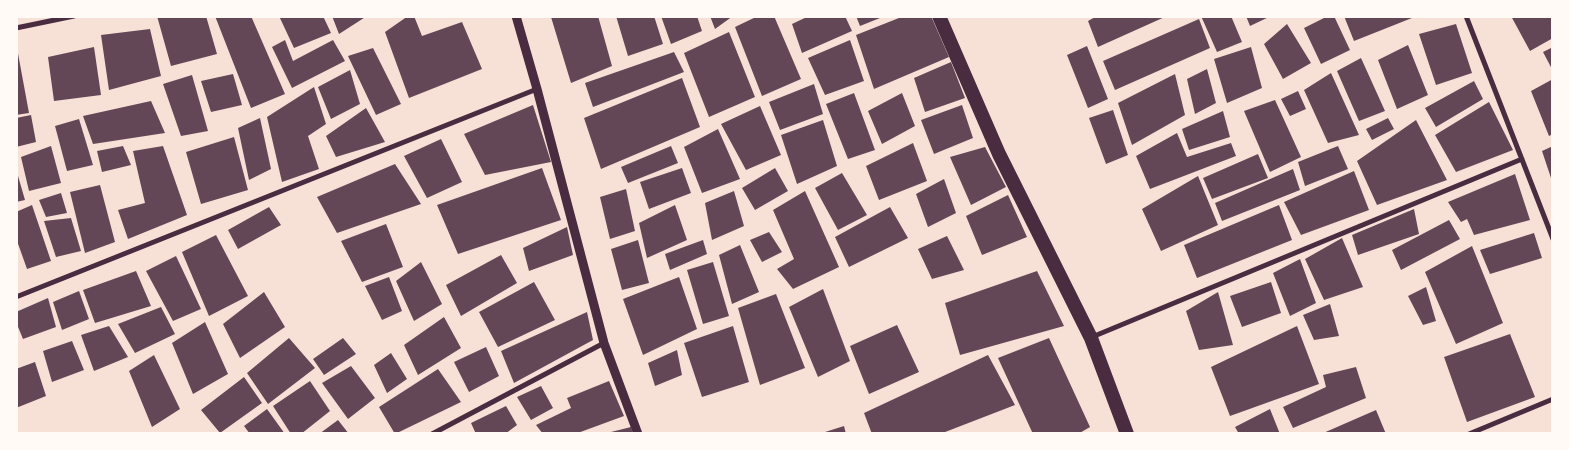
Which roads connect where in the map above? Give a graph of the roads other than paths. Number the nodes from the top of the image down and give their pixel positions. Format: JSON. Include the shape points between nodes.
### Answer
{"nodes":[{"id":1,"x":516,"y":16,"type":"edge"},
{"id":2,"x":939,"y":16,"type":"edge"},
{"id":3,"x":1466,"y":16,"type":"edge"},
{"id":4,"x":71,"y":17,"type":"edge"},
{"id":5,"x":16,"y":28,"type":"edge"},
{"id":6,"x":537,"y":89,"type":"junction"},
{"id":7,"x":1522,"y":158,"type":"junction"},
{"id":8,"x":1553,"y":240,"type":"edge"},
{"id":9,"x":16,"y":297,"type":"edge"},
{"id":10,"x":1091,"y":338,"type":"junction"},
{"id":11,"x":604,"y":344,"type":"junction"},
{"id":12,"x":1553,"y":399,"type":"edge"},
{"id":13,"x":432,"y":434,"type":"edge"},
{"id":14,"x":638,"y":434,"type":"edge"},
{"id":15,"x":1127,"y":434,"type":"edge"},
{"id":16,"x":1469,"y":434,"type":"edge"}],
"edges":[{"from":1,"to":6,"type":"street"},
{"from":2,"to":10,"type":"highway","via":[[1000,154]]},
{"from":3,"to":7,"type":"street"},
{"from":4,"to":5,"type":"street"},
{"from":6,"to":9,"type":"street"},
{"from":6,"to":11,"type":"street"},
{"from":7,"to":8,"type":"street"},
{"from":7,"to":10,"type":"street"},
{"from":10,"to":15,"type":"highway"},
{"from":11,"to":13,"type":"street"},
{"from":11,"to":14,"type":"street"},
{"from":12,"to":16,"type":"street"}]}
